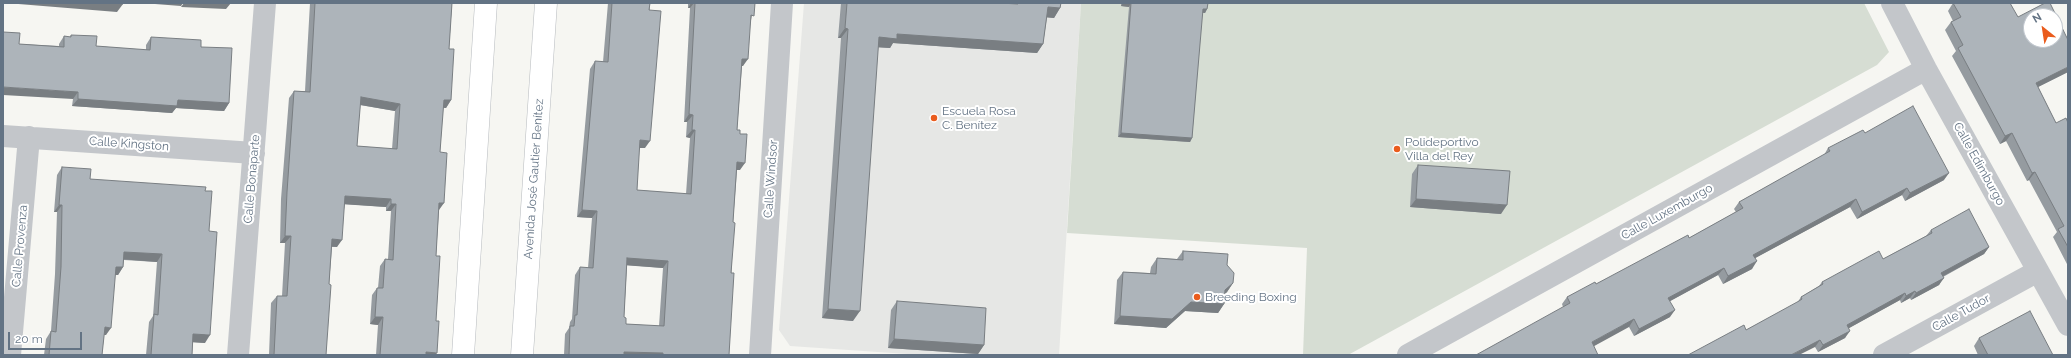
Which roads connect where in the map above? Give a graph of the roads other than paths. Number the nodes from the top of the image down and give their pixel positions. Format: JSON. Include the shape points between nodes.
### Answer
{"nodes":[{"id":1,"x":266,"y":3,"type":"edge"},
{"id":2,"x":486,"y":3,"type":"edge"},
{"id":3,"x":546,"y":3,"type":"edge"},
{"id":4,"x":782,"y":3,"type":"edge"},
{"id":5,"x":1892,"y":3,"type":"edge"},
{"id":6,"x":1926,"y":69,"type":"junction"},
{"id":7,"x":3,"y":136,"type":"edge"},
{"id":8,"x":29,"y":138,"type":"junction"},
{"id":9,"x":254,"y":152,"type":"junction"},
{"id":10,"x":2038,"y":271,"type":"junction"},
{"id":11,"x":2068,"y":325,"type":"edge"},
{"id":12,"x":10,"y":355,"type":"edge"},
{"id":13,"x":238,"y":355,"type":"edge"},
{"id":14,"x":462,"y":355,"type":"edge"},
{"id":15,"x":522,"y":355,"type":"edge"},
{"id":16,"x":760,"y":355,"type":"edge"},
{"id":17,"x":1408,"y":355,"type":"edge"},
{"id":18,"x":1884,"y":355,"type":"edge"}],
"edges":[{"from":1,"to":9,"type":"street","name":"Calle Bonaparte"},
{"from":2,"to":14,"type":"main road"},
{"from":3,"to":15,"type":"main road","name":"Avenida José Gautier Benítez"},
{"from":4,"to":16,"type":"street","name":"Calle Windsor"},
{"from":5,"to":6,"type":"street","name":"Calle Edimburgo"},
{"from":6,"to":10,"type":"street","name":"Calle Edimburgo"},
{"from":6,"to":17,"type":"street","name":"Calle Luxemburgo"},
{"from":7,"to":8,"type":"street","name":"Calle Kingston"},
{"from":8,"to":9,"type":"street","name":"Calle Kingston"},
{"from":8,"to":12,"type":"street","name":"Calle Provenza"},
{"from":9,"to":13,"type":"street","name":"Calle Bonaparte"},
{"from":10,"to":11,"type":"street","name":"Calle Edimburgo"},
{"from":10,"to":18,"type":"street","name":"Calle Tudor"}]}
